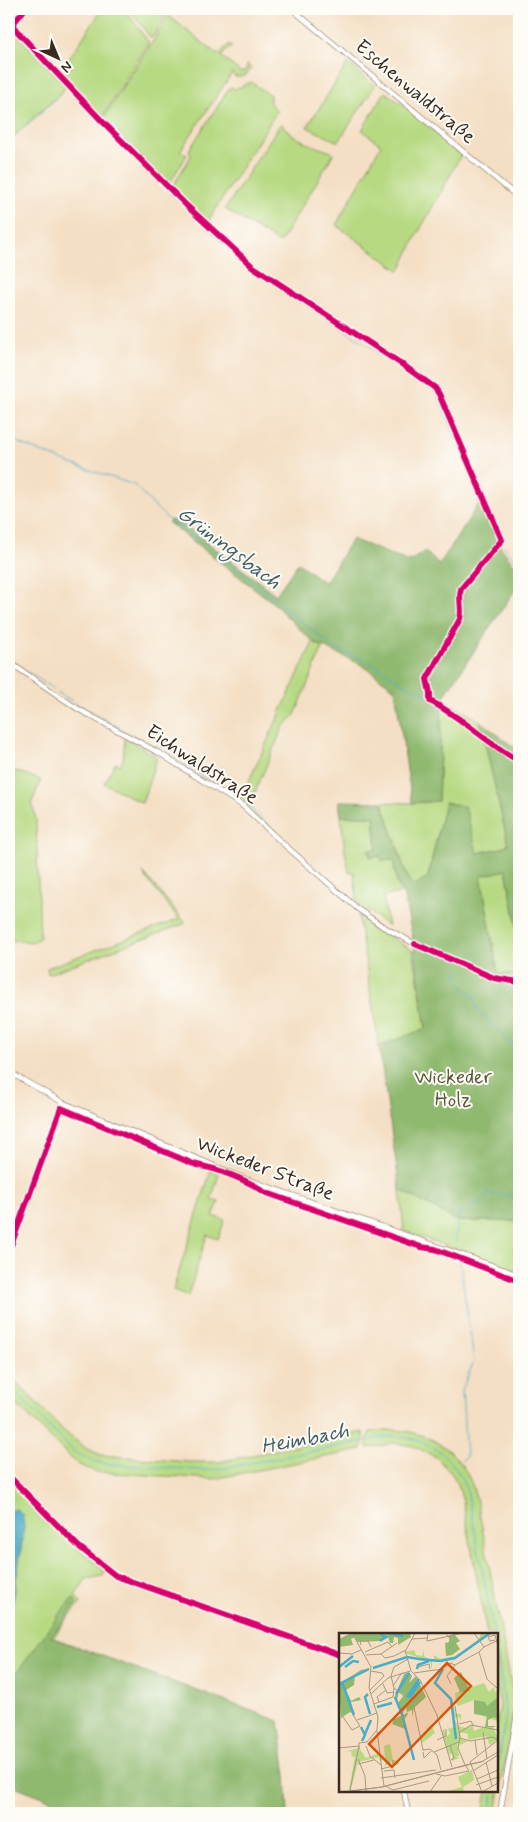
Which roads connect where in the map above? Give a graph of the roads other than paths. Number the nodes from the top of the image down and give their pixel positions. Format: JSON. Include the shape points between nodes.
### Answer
{"nodes":[{"id":1,"x":25,"y":9,"type":"edge"},
{"id":2,"x":292,"y":9,"type":"edge"},
{"id":3,"x":70,"y":87,"type":"dead end"},
{"id":4,"x":519,"y":198,"type":"edge"},
{"id":5,"x":9,"y":662,"type":"edge"},
{"id":6,"x":415,"y":944,"type":"dead end"},
{"id":7,"x":9,"y":1072,"type":"edge"},
{"id":8,"x":519,"y":1275,"type":"edge"},
{"id":9,"x":256,"y":1625,"type":"dead end"},
{"id":10,"x":339,"y":1655,"type":"edge"},
{"id":11,"x":519,"y":1703,"type":"edge"},
{"id":12,"x":404,"y":1792,"type":"edge"},
{"id":13,"x":408,"y":1813,"type":"edge"},
{"id":14,"x":500,"y":1813,"type":"edge"}],
"edges":[{"from":1,"to":3,"type":"street","via":[[15,27]]},
{"from":2,"to":4,"type":"street","name":"Eschenwaldstraße"},
{"from":5,"to":6,"type":"street","name":"Eichwaldstraße","via":[[78,708],[159,753],[243,806],[358,909]]},
{"from":7,"to":8,"type":"street","name":"Wickeder Straße","via":[[64,1103],[246,1179]]},
{"from":9,"to":10,"type":"street"},
{"from":11,"to":14,"type":"street"},
{"from":12,"to":13,"type":"street"}]}
